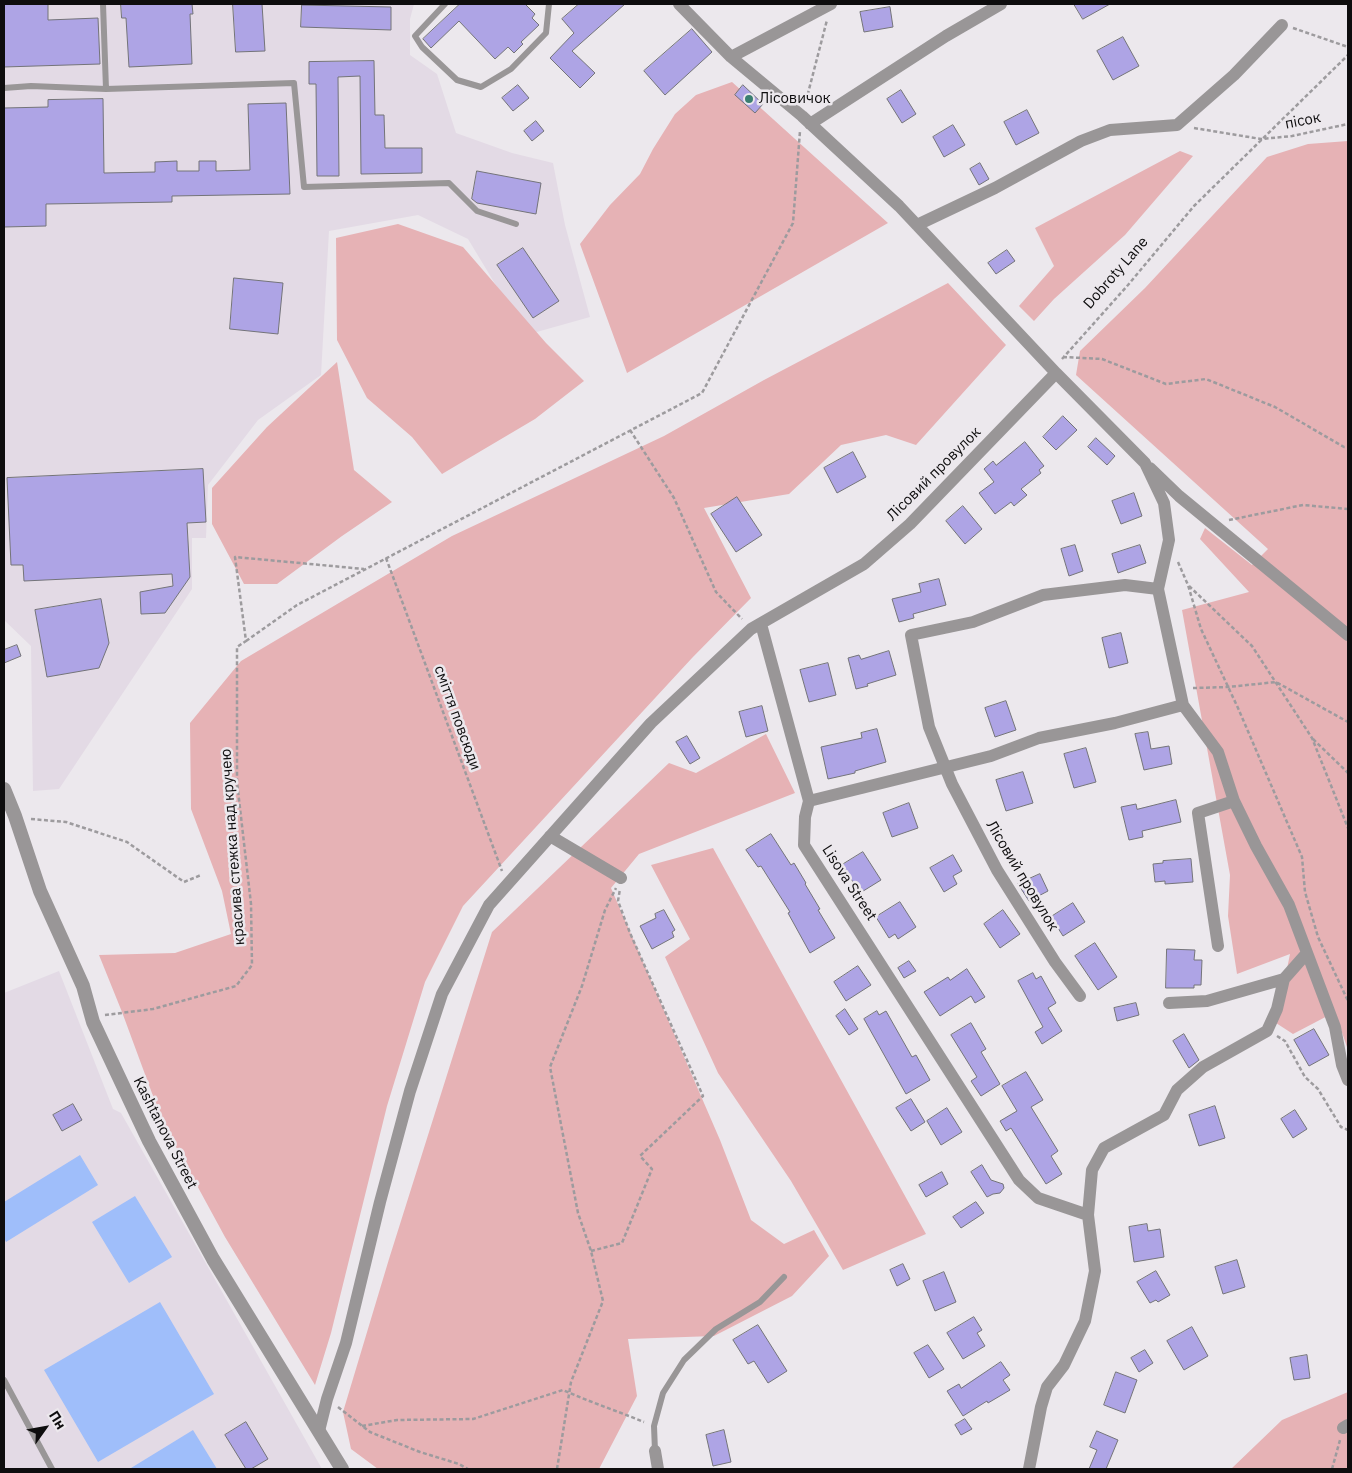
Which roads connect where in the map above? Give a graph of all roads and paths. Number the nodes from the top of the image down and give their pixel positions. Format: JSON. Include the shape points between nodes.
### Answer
{"nodes":[{"id":1,"x":103,"y":4,"type":"edge"},
{"id":2,"x":445,"y":4,"type":"edge"},
{"id":3,"x":549,"y":4,"type":"edge"},
{"id":4,"x":679,"y":4,"type":"edge"},
{"id":5,"x":831,"y":4,"type":"edge"},
{"id":6,"x":1001,"y":4,"type":"edge"},
{"id":7,"x":1282,"y":25,"type":"joint"},
{"id":8,"x":1348,"y":48,"type":"edge"},
{"id":9,"x":1348,"y":55,"type":"edge"},
{"id":10,"x":731,"y":57,"type":"junction"},
{"id":11,"x":4,"y":88,"type":"edge"},
{"id":12,"x":106,"y":89,"type":"junction"},
{"id":13,"x":806,"y":120,"type":"junction"},
{"id":14,"x":1348,"y":124,"type":"edge"},
{"id":15,"x":1177,"y":125,"type":"junction"},
{"id":16,"x":1262,"y":139,"type":"junction"},
{"id":17,"x":516,"y":224,"type":"dead end"},
{"id":18,"x":917,"y":225,"type":"junction"},
{"id":19,"x":1063,"y":357,"type":"junction"},
{"id":20,"x":1056,"y":373,"type":"junction"},
{"id":21,"x":630,"y":430,"type":"junction"},
{"id":22,"x":1348,"y":447,"type":"edge"},
{"id":23,"x":1145,"y":463,"type":"junction"},
{"id":24,"x":1348,"y":509,"type":"edge"},
{"id":25,"x":1213,"y":524,"type":"junction"},
{"id":26,"x":1169,"y":540,"type":"junction"},
{"id":27,"x":386,"y":558,"type":"junction"},
{"id":28,"x":365,"y":570,"type":"junction"},
{"id":29,"x":1188,"y":585,"type":"junction"},
{"id":30,"x":1158,"y":589,"type":"junction"},
{"id":31,"x":756,"y":626,"type":"junction"},
{"id":32,"x":1348,"y":635,"type":"edge"},
{"id":33,"x":246,"y":641,"type":"junction"},
{"id":34,"x":1276,"y":682,"type":"junction"},
{"id":35,"x":1228,"y":687,"type":"junction"},
{"id":36,"x":1180,"y":688,"type":"junction"},
{"id":37,"x":1183,"y":705,"type":"junction"},
{"id":38,"x":1348,"y":722,"type":"edge"},
{"id":39,"x":1312,"y":738,"type":"junction"},
{"id":40,"x":945,"y":767,"type":"junction"},
{"id":41,"x":1348,"y":773,"type":"edge"},
{"id":42,"x":4,"y":789,"type":"edge"},
{"id":43,"x":809,"y":801,"type":"junction"},
{"id":44,"x":1234,"y":801,"type":"junction"},
{"id":45,"x":15,"y":816,"type":"junction"},
{"id":46,"x":1348,"y":828,"type":"edge"},
{"id":47,"x":550,"y":836,"type":"junction"},
{"id":48,"x":201,"y":875,"type":"dead end"},
{"id":49,"x":621,"y":878,"type":"junction"},
{"id":50,"x":507,"y":884,"type":"junction"},
{"id":51,"x":1218,"y":946,"type":"dead end"},
{"id":52,"x":1307,"y":953,"type":"junction"},
{"id":53,"x":1284,"y":979,"type":"junction"},
{"id":54,"x":1080,"y":996,"type":"dead end"},
{"id":55,"x":1348,"y":1001,"type":"edge"},
{"id":56,"x":1169,"y":1002,"type":"dead end"},
{"id":57,"x":93,"y":1022,"type":"junction"},
{"id":58,"x":1267,"y":1031,"type":"junction"},
{"id":59,"x":1348,"y":1080,"type":"edge"},
{"id":60,"x":1348,"y":1130,"type":"edge"},
{"id":61,"x":1088,"y":1215,"type":"junction"},
{"id":62,"x":591,"y":1251,"type":"junction"},
{"id":63,"x":784,"y":1278,"type":"dead end"},
{"id":64,"x":4,"y":1380,"type":"edge"},
{"id":65,"x":570,"y":1393,"type":"junction"},
{"id":66,"x":327,"y":1399,"type":"junction"},
{"id":67,"x":362,"y":1426,"type":"junction"},
{"id":68,"x":654,"y":1426,"type":"junction"},
{"id":69,"x":1346,"y":1426,"type":"edge"},
{"id":70,"x":319,"y":1431,"type":"junction"},
{"id":71,"x":656,"y":1451,"type":"joint"},
{"id":72,"x":52,"y":1469,"type":"edge"},
{"id":73,"x":342,"y":1469,"type":"edge"},
{"id":74,"x":468,"y":1469,"type":"edge"},
{"id":75,"x":557,"y":1469,"type":"edge"},
{"id":76,"x":658,"y":1469,"type":"edge"},
{"id":77,"x":1029,"y":1469,"type":"edge"},
{"id":78,"x":1332,"y":1469,"type":"edge"}],
"edges":[{"from":1,"to":12,"type":"lane"},
{"from":2,"to":3,"type":"lane","via":[[415,36],[422,47],[457,80],[481,87],[511,69],[546,33]]},
{"from":4,"to":10,"type":"street"},
{"from":5,"to":10,"type":"street"},
{"from":5,"to":13,"type":"path"},
{"from":6,"to":13,"type":"street"},
{"from":7,"to":8,"type":"path"},
{"from":7,"to":15,"type":"street","via":[[1234,75]]},
{"from":9,"to":16,"type":"path","name":"Dobroty Lane"},
{"from":10,"to":13,"type":"street"},
{"from":11,"to":12,"type":"lane"},
{"from":12,"to":17,"type":"lane","via":[[294,83],[304,187],[450,183],[477,211]]},
{"from":13,"to":18,"type":"street"},
{"from":13,"to":21,"type":"path","via":[[793,223],[702,393]]},
{"from":14,"to":16,"type":"path","name":"пісок"},
{"from":15,"to":16,"type":"path","name":"пісок"},
{"from":15,"to":18,"type":"street","via":[[1110,130],[1081,141],[995,188]]},
{"from":16,"to":19,"type":"path","name":"Dobroty Lane","via":[[1194,206],[1128,286]]},
{"from":18,"to":20,"type":"street"},
{"from":19,"to":20,"type":"path","name":"Dobroty Lane"},
{"from":19,"to":22,"type":"path","via":[[1102,359],[1166,384],[1206,380],[1275,407]]},
{"from":20,"to":23,"type":"street"},
{"from":20,"to":31,"type":"street","name":"Лісовий провулок","via":[[910,524],[864,564]]},
{"from":21,"to":27,"type":"path"},
{"from":21,"to":31,"type":"path","via":[[674,498],[716,592]]},
{"from":23,"to":25,"type":"street"},
{"from":23,"to":26,"type":"street","via":[[1164,503]]},
{"from":24,"to":25,"type":"path","via":[[1304,504]]},
{"from":25,"to":32,"type":"street"},
{"from":26,"to":29,"type":"path"},
{"from":26,"to":30,"type":"street"},
{"from":27,"to":28,"type":"path"},
{"from":27,"to":50,"type":"path","name":"сміття повсюди"},
{"from":28,"to":33,"type":"path","via":[[297,605]]},
{"from":28,"to":33,"type":"path","via":[[235,557]]},
{"from":29,"to":34,"type":"path","via":[[1252,646]]},
{"from":29,"to":35,"type":"path","via":[[1201,629]]},
{"from":30,"to":36,"type":"street"},
{"from":30,"to":40,"type":"street","name":"Лісовий провулок","via":[[1125,585],[1043,595],[973,622],[911,636],[929,727]]},
{"from":31,"to":43,"type":"street"},
{"from":31,"to":47,"type":"street","name":"Лісовий провулок","via":[[652,723]]},
{"from":33,"to":57,"type":"path","name":"красива стежка над кручею","via":[[237,647],[237,782],[251,904],[252,965],[236,986],[152,1008],[108,1014]]},
{"from":34,"to":35,"type":"path"},
{"from":34,"to":38,"type":"path"},
{"from":34,"to":39,"type":"path"},
{"from":35,"to":36,"type":"path"},
{"from":35,"to":55,"type":"path","via":[[1302,857],[1305,892],[1318,937]]},
{"from":36,"to":37,"type":"street"},
{"from":37,"to":40,"type":"street","via":[[1039,738],[991,756]]},
{"from":37,"to":44,"type":"street","via":[[1218,752]]},
{"from":39,"to":41,"type":"path"},
{"from":39,"to":46,"type":"path"},
{"from":40,"to":43,"type":"street"},
{"from":40,"to":54,"type":"street","name":"Лісовий провулок","via":[[997,870]]},
{"from":42,"to":45,"type":"street","name":"Kashtanova Street"},
{"from":43,"to":61,"type":"street","name":"Lisova Street","via":[[804,845],[1019,1180],[1038,1198]]},
{"from":44,"to":51,"type":"street","via":[[1198,813]]},
{"from":44,"to":52,"type":"street","via":[[1289,905]]},
{"from":45,"to":48,"type":"path","via":[[66,822],[127,842],[184,882]]},
{"from":45,"to":57,"type":"street","name":"Kashtanova Street","via":[[40,891],[82,986]]},
{"from":47,"to":49,"type":"street"},
{"from":47,"to":50,"type":"street","name":"Лісовий провулок"},
{"from":49,"to":62,"type":"path","via":[[604,910],[582,986],[550,1067],[578,1213]]},
{"from":49,"to":62,"type":"path","via":[[618,901],[703,1096],[640,1156],[652,1169],[622,1244]]},
{"from":50,"to":66,"type":"street","name":"Лісовий провулок","via":[[488,905],[442,994],[410,1091],[346,1343]]},
{"from":52,"to":53,"type":"street"},
{"from":52,"to":59,"type":"street","via":[[1335,1027]]},
{"from":53,"to":56,"type":"street","via":[[1207,1001]]},
{"from":53,"to":58,"type":"street","via":[[1277,1009]]},
{"from":57,"to":70,"type":"street","name":"Kashtanova Street","via":[[149,1141],[213,1259]]},
{"from":58,"to":60,"type":"path","via":[[1285,1040],[1305,1077],[1318,1089],[1341,1127]]},
{"from":58,"to":61,"type":"street","via":[[1203,1067],[1177,1090],[1164,1115],[1104,1148],[1092,1170]]},
{"from":61,"to":77,"type":"street","via":[[1095,1271],[1085,1321],[1064,1365],[1047,1387]]},
{"from":62,"to":65,"type":"path","via":[[603,1301],[571,1382]]},
{"from":63,"to":68,"type":"lane","via":[[760,1302],[716,1329],[684,1360],[663,1393]]},
{"from":64,"to":72,"type":"lane"},
{"from":65,"to":67,"type":"path","via":[[563,1390],[473,1419],[397,1420]]},
{"from":65,"to":68,"type":"path"},
{"from":65,"to":75,"type":"path"},
{"from":66,"to":67,"type":"path"},
{"from":66,"to":70,"type":"street","name":"Лісовий провулок"},
{"from":67,"to":74,"type":"path","via":[[370,1432]]},
{"from":68,"to":71,"type":"lane"},
{"from":69,"to":78,"type":"path"},
{"from":70,"to":73,"type":"street","name":"Kashtanova Street"},
{"from":71,"to":76,"type":"street"}]}
